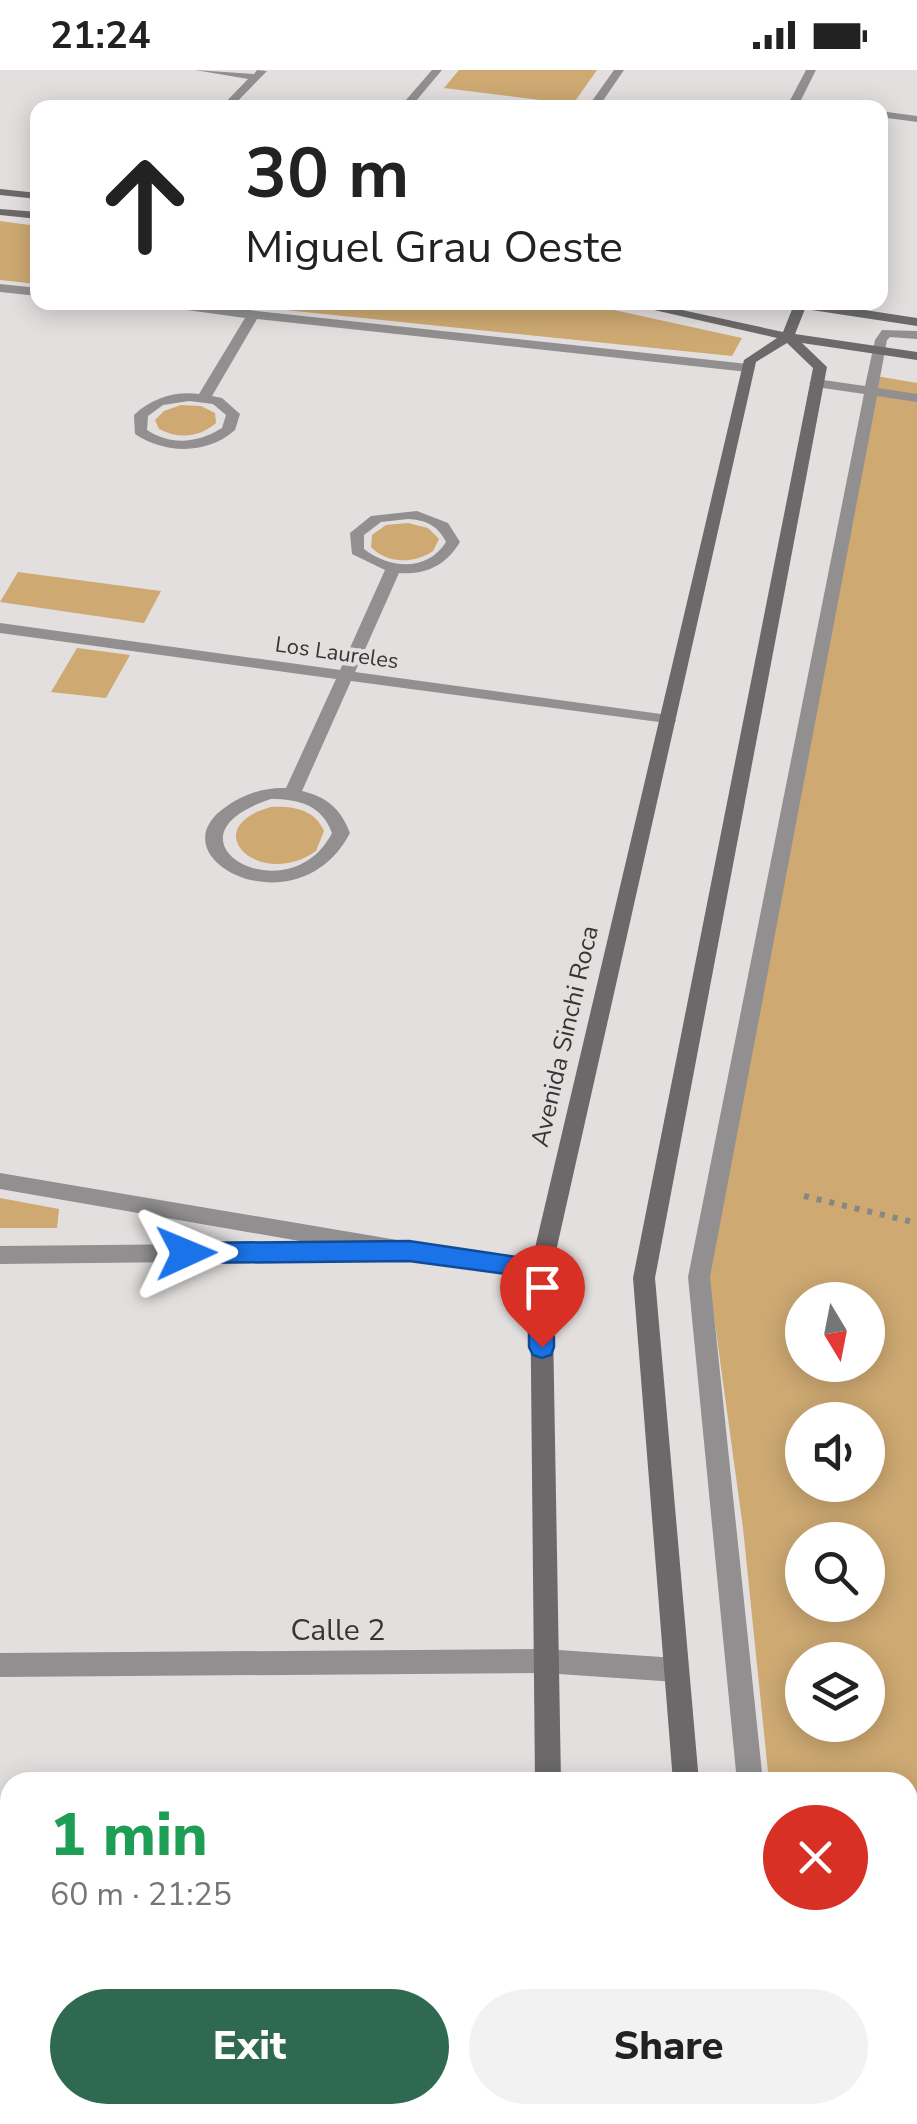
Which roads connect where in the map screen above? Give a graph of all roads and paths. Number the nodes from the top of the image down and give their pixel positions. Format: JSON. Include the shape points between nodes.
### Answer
{"nodes":[{"id":1,"x":200,"y":70,"type":"edge"},
{"id":2,"x":437,"y":70,"type":"edge"},
{"id":3,"x":619,"y":70,"type":"edge"},
{"id":4,"x":810,"y":70,"type":"edge"},
{"id":5,"x":260,"y":74,"type":"edge"},
{"id":6,"x":233,"y":100,"type":"edge"},
{"id":7,"x":411,"y":100,"type":"edge"},
{"id":8,"x":598,"y":100,"type":"edge"},
{"id":9,"x":795,"y":100,"type":"edge"},
{"id":10,"x":888,"y":115,"type":"edge"},
{"id":11,"x":917,"y":119,"type":"edge"},
{"id":12,"x":0,"y":192,"type":"edge"},
{"id":13,"x":30,"y":195,"type":"edge"},
{"id":14,"x":0,"y":212,"type":"edge"},
{"id":15,"x":30,"y":215,"type":"edge"},
{"id":16,"x":0,"y":288,"type":"edge"},
{"id":17,"x":30,"y":291,"type":"edge"},
{"id":18,"x":207,"y":310,"type":"edge"},
{"id":19,"x":663,"y":310,"type":"edge"},
{"id":20,"x":798,"y":310,"type":"edge"},
{"id":21,"x":834,"y":310,"type":"edge"},
{"id":22,"x":252,"y":315,"type":"junction"},
{"id":23,"x":917,"y":322,"type":"edge"},
{"id":24,"x":917,"y":335,"type":"edge"},
{"id":25,"x":788,"y":336,"type":"junction"},
{"id":26,"x":879,"y":350,"type":"junction"},
{"id":27,"x":917,"y":356,"type":"edge"},
{"id":28,"x":748,"y":368,"type":"junction"},
{"id":29,"x":816,"y":382,"type":"junction"},
{"id":30,"x":871,"y":391,"type":"junction"},
{"id":31,"x":204,"y":398,"type":"junction"},
{"id":32,"x":917,"y":398,"type":"edge"},
{"id":33,"x":394,"y":568,"type":"junction"},
{"id":34,"x":0,"y":628,"type":"edge"},
{"id":35,"x":343,"y":676,"type":"junction"},
{"id":36,"x":668,"y":720,"type":"junction"},
{"id":37,"x":292,"y":794,"type":"junction"},
{"id":38,"x":0,"y":1180,"type":"edge"},
{"id":39,"x":804,"y":1196,"type":"dead end"},
{"id":40,"x":917,"y":1223,"type":"edge"},
{"id":41,"x":409,"y":1251,"type":"junction"},
{"id":42,"x":0,"y":1256,"type":"edge"},
{"id":43,"x":541,"y":1269,"type":"junction"},
{"id":44,"x":544,"y":1661,"type":"junction"},
{"id":45,"x":0,"y":1665,"type":"edge"},
{"id":46,"x":676,"y":1670,"type":"junction"},
{"id":47,"x":548,"y":1772,"type":"edge"},
{"id":48,"x":685,"y":1772,"type":"edge"},
{"id":49,"x":749,"y":1772,"type":"edge"}],
"edges":[{"from":1,"to":5,"type":"street"},
{"from":2,"to":7,"type":"street"},
{"from":3,"to":8,"type":"street"},
{"from":4,"to":9,"type":"street"},
{"from":5,"to":6,"type":"street"},
{"from":10,"to":11,"type":"street"},
{"from":12,"to":13,"type":"main road"},
{"from":14,"to":15,"type":"main road"},
{"from":16,"to":17,"type":"street"},
{"from":18,"to":22,"type":"street"},
{"from":19,"to":25,"type":"main road"},
{"from":20,"to":25,"type":"main road"},
{"from":21,"to":23,"type":"main road"},
{"from":22,"to":28,"type":"street"},
{"from":22,"to":31,"type":"street"},
{"from":24,"to":26,"type":"street","via":[[886,333]]},
{"from":25,"to":26,"type":"main road"},
{"from":25,"to":28,"type":"main road"},
{"from":25,"to":29,"type":"main road","via":[[820,367]]},
{"from":26,"to":27,"type":"main road"},
{"from":26,"to":30,"type":"street"},
{"from":28,"to":36,"type":"main road","name":"Avenida Sinchi Roca"},
{"from":29,"to":30,"type":"street"},
{"from":29,"to":46,"type":"main road","via":[[644,1278]]},
{"from":30,"to":32,"type":"street"},
{"from":30,"to":49,"type":"street","via":[[700,1277]]},
{"from":31,"to":31,"type":"street","via":[[232,414],[219,437],[174,445],[140,431],[140,416],[159,402]]},
{"from":33,"to":33,"type":"street","via":[[356,550],[354,541],[365,526],[404,514],[433,519],[450,532],[453,542],[441,559]]},
{"from":33,"to":35,"type":"street"},
{"from":34,"to":35,"type":"street","name":"Los Laureles"},
{"from":35,"to":36,"type":"street","name":"Los Laureles"},
{"from":35,"to":37,"type":"street"},
{"from":36,"to":43,"type":"main road","name":"Avenida Sinchi Roca"},
{"from":37,"to":37,"type":"street","via":[[250,798],[219,819],[215,847],[222,859],[274,876],[327,858],[341,833],[337,819],[328,807]]},
{"from":38,"to":41,"type":"street"},
{"from":39,"to":40,"type":"path"},
{"from":41,"to":42,"type":"street"},
{"from":41,"to":43,"type":"street"},
{"from":43,"to":44,"type":"main road","name":"Avenida Sinchi Roca"},
{"from":44,"to":45,"type":"street","name":"Calle 2"},
{"from":44,"to":46,"type":"street","name":"Calle 2"},
{"from":44,"to":47,"type":"main road","name":"Avenida Sinchi Roca"},
{"from":46,"to":48,"type":"main road"}]}
